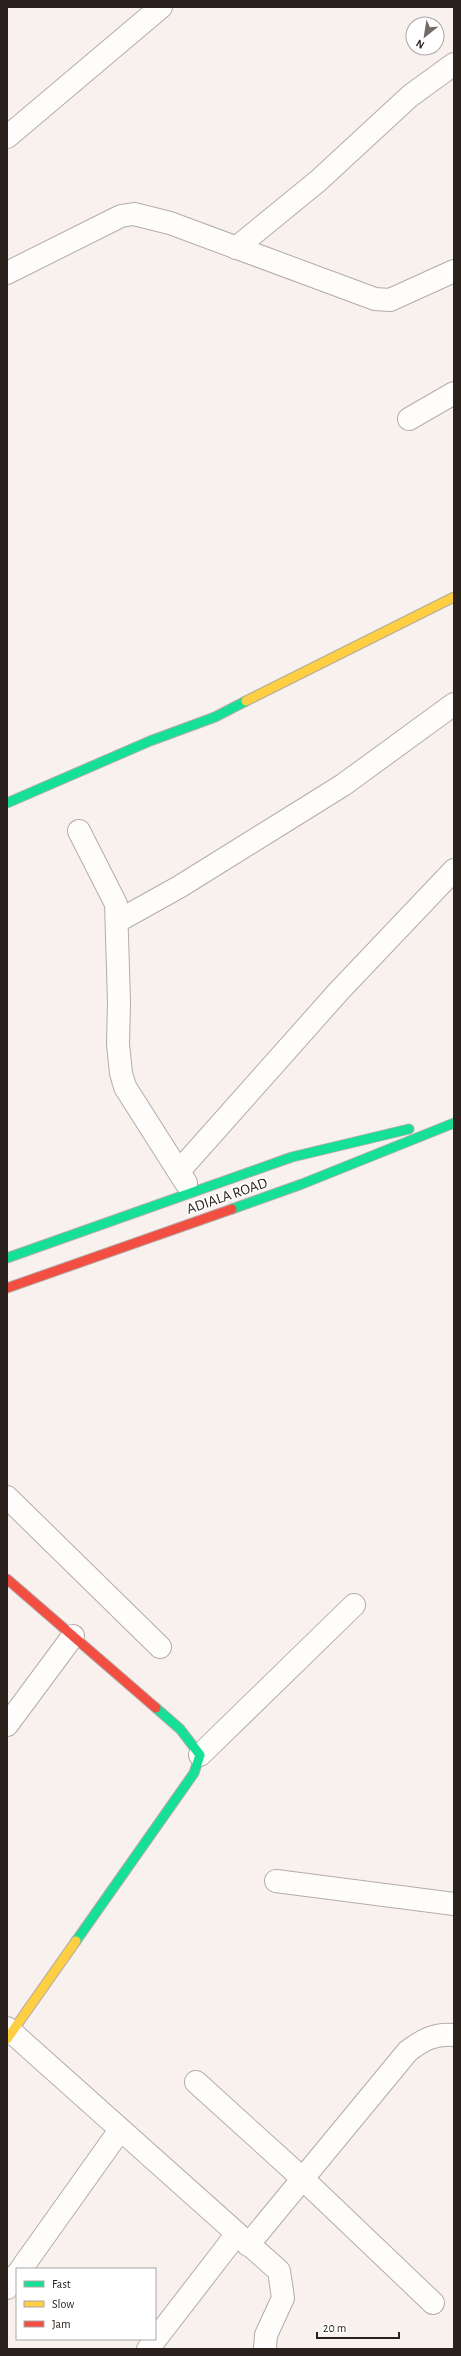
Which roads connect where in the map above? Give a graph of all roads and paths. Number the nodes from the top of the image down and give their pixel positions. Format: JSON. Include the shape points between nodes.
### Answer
{"nodes":[{"id":1,"x":161,"y":7,"type":"edge"},
{"id":2,"x":454,"y":64,"type":"edge"},
{"id":3,"x":7,"y":137,"type":"edge"},
{"id":4,"x":236,"y":248,"type":"junction"},
{"id":5,"x":454,"y":271,"type":"edge"},
{"id":6,"x":7,"y":273,"type":"edge"},
{"id":7,"x":454,"y":393,"type":"edge"},
{"id":8,"x":409,"y":419,"type":"dead end"},
{"id":9,"x":454,"y":597,"type":"edge"},
{"id":10,"x":454,"y":704,"type":"edge"},
{"id":11,"x":7,"y":803,"type":"edge"},
{"id":12,"x":79,"y":831,"type":"dead end"},
{"id":13,"x":454,"y":870,"type":"edge"},
{"id":14,"x":118,"y":921,"type":"junction"},
{"id":15,"x":454,"y":1119,"type":"edge"},
{"id":16,"x":454,"y":1123,"type":"edge"},
{"id":17,"x":179,"y":1171,"type":"junction"},
{"id":18,"x":192,"y":1193,"type":"junction"},
{"id":19,"x":7,"y":1258,"type":"edge"},
{"id":20,"x":7,"y":1288,"type":"edge"},
{"id":21,"x":7,"y":1497,"type":"edge"},
{"id":22,"x":7,"y":1579,"type":"edge"},
{"id":23,"x":354,"y":1606,"type":"dead end"},
{"id":24,"x":73,"y":1636,"type":"junction"},
{"id":25,"x":160,"y":1647,"type":"dead end"},
{"id":26,"x":7,"y":1725,"type":"edge"},
{"id":27,"x":200,"y":1755,"type":"junction"},
{"id":28,"x":276,"y":1881,"type":"dead end"},
{"id":29,"x":454,"y":1904,"type":"edge"},
{"id":30,"x":9,"y":2033,"type":"edge"},
{"id":31,"x":454,"y":2035,"type":"edge"},
{"id":32,"x":196,"y":2082,"type":"dead end"},
{"id":33,"x":120,"y":2130,"type":"junction"},
{"id":34,"x":303,"y":2178,"type":"junction"},
{"id":35,"x":242,"y":2240,"type":"junction"},
{"id":36,"x":22,"y":2268,"type":"edge"},
{"id":37,"x":16,"y":2275,"type":"edge"},
{"id":38,"x":7,"y":2288,"type":"edge"},
{"id":39,"x":432,"y":2303,"type":"dead end"},
{"id":40,"x":156,"y":2340,"type":"edge"},
{"id":41,"x":156,"y":2340,"type":"edge"},
{"id":42,"x":148,"y":2349,"type":"edge"},
{"id":43,"x":266,"y":2349,"type":"edge"}],
"edges":[{"from":1,"to":3,"type":"street"},
{"from":2,"to":4,"type":"street","via":[[410,96],[318,181]]},
{"from":4,"to":5,"type":"street","via":[[375,299],[390,300]]},
{"from":4,"to":6,"type":"street","via":[[170,223],[134,214],[122,216]]},
{"from":7,"to":8,"type":"street"},
{"from":9,"to":11,"type":"street","via":[[215,717],[150,740]]},
{"from":10,"to":14,"type":"street","via":[[343,785],[179,887]]},
{"from":12,"to":14,"type":"street","via":[[116,904]]},
{"from":13,"to":17,"type":"street","via":[[344,986]]},
{"from":14,"to":17,"type":"street","via":[[118,1044],[121,1073],[125,1087]]},
{"from":15,"to":18,"type":"street","name":"ADIALA ROAD","via":[[292,1157]]},
{"from":16,"to":20,"type":"street","name":"ADIALA ROAD","via":[[302,1184]]},
{"from":17,"to":18,"type":"street"},
{"from":18,"to":19,"type":"street","name":"ADIALA ROAD"},
{"from":21,"to":25,"type":"street"},
{"from":22,"to":24,"type":"street"},
{"from":23,"to":27,"type":"street"},
{"from":24,"to":26,"type":"street"},
{"from":24,"to":27,"type":"street","via":[[180,1729]]},
{"from":27,"to":30,"type":"street","via":[[194,1773]]},
{"from":28,"to":29,"type":"street"},
{"from":30,"to":33,"type":"street"},
{"from":31,"to":34,"type":"street","via":[[442,2034],[424,2039],[408,2051]]},
{"from":32,"to":34,"type":"street"},
{"from":33,"to":35,"type":"street"},
{"from":33,"to":36,"type":"street"},
{"from":34,"to":35,"type":"street"},
{"from":34,"to":39,"type":"street"},
{"from":35,"to":40,"type":"street"},
{"from":35,"to":43,"type":"street","via":[[279,2271],[283,2298],[266,2335]]},
{"from":37,"to":38,"type":"street"},
{"from":41,"to":42,"type":"street"}]}
